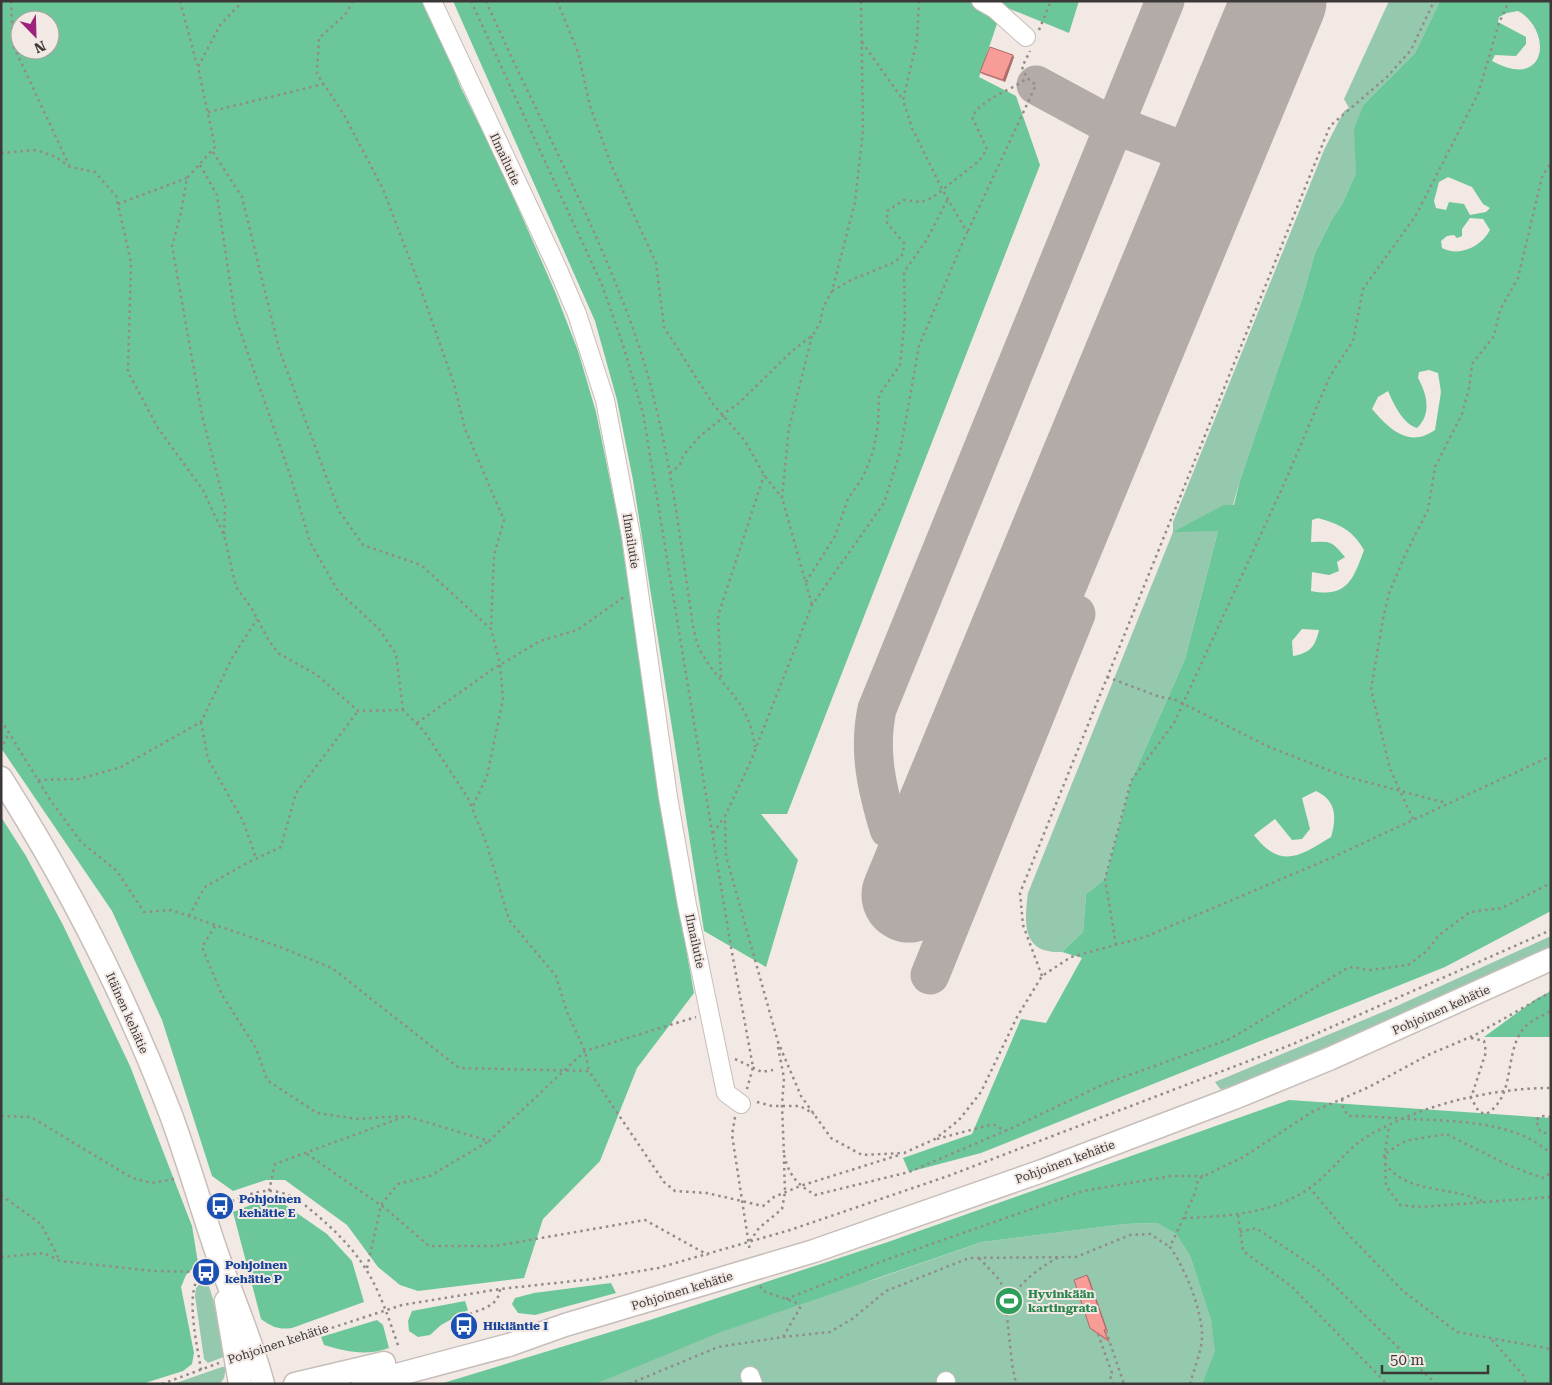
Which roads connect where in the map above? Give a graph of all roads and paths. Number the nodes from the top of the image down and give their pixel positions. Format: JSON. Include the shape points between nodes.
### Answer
{"nodes":[{"id":1,"x":11,"y":1,"type":"edge"},
{"id":2,"x":180,"y":1,"type":"edge"},
{"id":3,"x":243,"y":1,"type":"edge"},
{"id":4,"x":353,"y":1,"type":"edge"},
{"id":5,"x":432,"y":1,"type":"edge"},
{"id":6,"x":486,"y":1,"type":"edge"},
{"id":7,"x":557,"y":1,"type":"edge"},
{"id":8,"x":861,"y":1,"type":"edge"},
{"id":9,"x":919,"y":1,"type":"edge"},
{"id":10,"x":981,"y":1,"type":"edge"},
{"id":11,"x":1051,"y":1,"type":"edge"},
{"id":12,"x":1434,"y":1,"type":"edge"},
{"id":13,"x":1509,"y":1,"type":"edge"},
{"id":14,"x":1032,"y":34,"type":"junction"},
{"id":15,"x":862,"y":41,"type":"junction"},
{"id":16,"x":198,"y":67,"type":"junction"},
{"id":17,"x":1028,"y":78,"type":"junction"},
{"id":18,"x":324,"y":84,"type":"junction"},
{"id":19,"x":902,"y":100,"type":"junction"},
{"id":20,"x":208,"y":112,"type":"junction"},
{"id":21,"x":213,"y":152,"type":"junction"},
{"id":22,"x":1,"y":153,"type":"edge"},
{"id":23,"x":1551,"y":162,"type":"edge"},
{"id":24,"x":200,"y":165,"type":"junction"},
{"id":25,"x":70,"y":167,"type":"junction"},
{"id":26,"x":187,"y":178,"type":"junction"},
{"id":27,"x":942,"y":189,"type":"junction"},
{"id":28,"x":948,"y":199,"type":"junction"},
{"id":29,"x":118,"y":204,"type":"junction"},
{"id":30,"x":967,"y":232,"type":"junction"},
{"id":31,"x":832,"y":291,"type":"junction"},
{"id":32,"x":812,"y":335,"type":"junction"},
{"id":33,"x":723,"y":415,"type":"junction"},
{"id":34,"x":670,"y":473,"type":"junction"},
{"id":35,"x":764,"y":475,"type":"junction"},
{"id":36,"x":782,"y":498,"type":"junction"},
{"id":37,"x":224,"y":535,"type":"junction"},
{"id":38,"x":806,"y":582,"type":"junction"},
{"id":39,"x":639,"y":592,"type":"junction"},
{"id":40,"x":812,"y":604,"type":"junction"},
{"id":41,"x":257,"y":619,"type":"junction"},
{"id":42,"x":491,"y":629,"type":"junction"},
{"id":43,"x":500,"y":664,"type":"junction"},
{"id":44,"x":1107,"y":677,"type":"junction"},
{"id":45,"x":721,"y":678,"type":"junction"},
{"id":46,"x":1183,"y":703,"type":"junction"},
{"id":47,"x":358,"y":710,"type":"junction"},
{"id":48,"x":403,"y":710,"type":"junction"},
{"id":49,"x":1,"y":720,"type":"edge"},
{"id":50,"x":201,"y":722,"type":"junction"},
{"id":51,"x":417,"y":723,"type":"junction"},
{"id":52,"x":9,"y":732,"type":"junction"},
{"id":53,"x":756,"y":749,"type":"junction"},
{"id":54,"x":1,"y":750,"type":"edge"},
{"id":55,"x":1551,"y":756,"type":"edge"},
{"id":56,"x":1,"y":778,"type":"edge"},
{"id":57,"x":38,"y":780,"type":"junction"},
{"id":58,"x":1402,"y":792,"type":"junction"},
{"id":59,"x":1447,"y":804,"type":"junction"},
{"id":60,"x":472,"y":808,"type":"junction"},
{"id":61,"x":725,"y":816,"type":"junction"},
{"id":62,"x":1413,"y":819,"type":"junction"},
{"id":63,"x":712,"y":834,"type":"dead end"},
{"id":64,"x":256,"y":858,"type":"junction"},
{"id":65,"x":1551,"y":883,"type":"edge"},
{"id":66,"x":189,"y":916,"type":"junction"},
{"id":67,"x":215,"y":926,"type":"junction"},
{"id":68,"x":1551,"y":930,"type":"edge"},
{"id":69,"x":1116,"y":945,"type":"junction"},
{"id":70,"x":1551,"y":959,"type":"edge"},
{"id":71,"x":1042,"y":976,"type":"junction"},
{"id":72,"x":1551,"y":992,"type":"edge"},
{"id":73,"x":1551,"y":1011,"type":"edge"},
{"id":74,"x":711,"y":1013,"type":"junction"},
{"id":75,"x":1470,"y":1037,"type":"junction"},
{"id":76,"x":778,"y":1042,"type":"junction"},
{"id":77,"x":585,"y":1051,"type":"junction"},
{"id":78,"x":719,"y":1057,"type":"junction"},
{"id":79,"x":773,"y":1070,"type":"dead end"},
{"id":80,"x":565,"y":1071,"type":"junction"},
{"id":81,"x":589,"y":1071,"type":"junction"},
{"id":82,"x":1551,"y":1088,"type":"edge"},
{"id":83,"x":1506,"y":1091,"type":"junction"},
{"id":84,"x":1471,"y":1098,"type":"junction"},
{"id":85,"x":1342,"y":1099,"type":"junction"},
{"id":86,"x":747,"y":1101,"type":"joint"},
{"id":87,"x":782,"y":1105,"type":"junction"},
{"id":88,"x":814,"y":1114,"type":"junction"},
{"id":89,"x":1,"y":1116,"type":"edge"},
{"id":90,"x":406,"y":1116,"type":"junction"},
{"id":91,"x":1551,"y":1117,"type":"edge"},
{"id":92,"x":1405,"y":1119,"type":"junction"},
{"id":93,"x":1389,"y":1127,"type":"junction"},
{"id":94,"x":1006,"y":1131,"type":"junction"},
{"id":95,"x":732,"y":1135,"type":"dead end"},
{"id":96,"x":1551,"y":1135,"type":"edge"},
{"id":97,"x":935,"y":1139,"type":"junction"},
{"id":98,"x":489,"y":1141,"type":"junction"},
{"id":99,"x":904,"y":1153,"type":"junction"},
{"id":100,"x":307,"y":1154,"type":"junction"},
{"id":101,"x":784,"y":1154,"type":"junction"},
{"id":102,"x":1551,"y":1154,"type":"edge"},
{"id":103,"x":1385,"y":1162,"type":"junction"},
{"id":104,"x":1551,"y":1173,"type":"edge"},
{"id":105,"x":193,"y":1176,"type":"junction"},
{"id":106,"x":1204,"y":1176,"type":"junction"},
{"id":107,"x":800,"y":1186,"type":"junction"},
{"id":108,"x":1308,"y":1187,"type":"junction"},
{"id":109,"x":269,"y":1191,"type":"junction"},
{"id":110,"x":785,"y":1192,"type":"junction"},
{"id":111,"x":1,"y":1195,"type":"edge"},
{"id":112,"x":1551,"y":1197,"type":"edge"},
{"id":113,"x":741,"y":1201,"type":"junction"},
{"id":114,"x":1482,"y":1201,"type":"junction"},
{"id":115,"x":381,"y":1205,"type":"junction"},
{"id":116,"x":204,"y":1211,"type":"junction"},
{"id":117,"x":1238,"y":1214,"type":"junction"},
{"id":118,"x":1184,"y":1218,"type":"junction"},
{"id":119,"x":1240,"y":1232,"type":"junction"},
{"id":120,"x":749,"y":1242,"type":"junction"},
{"id":121,"x":1170,"y":1247,"type":"junction"},
{"id":122,"x":708,"y":1255,"type":"junction"},
{"id":123,"x":1061,"y":1256,"type":"junction"},
{"id":124,"x":1,"y":1257,"type":"edge"},
{"id":125,"x":979,"y":1258,"type":"junction"},
{"id":126,"x":60,"y":1261,"type":"junction"},
{"id":127,"x":213,"y":1267,"type":"junction"},
{"id":128,"x":367,"y":1268,"type":"junction"},
{"id":129,"x":753,"y":1270,"type":"junction"},
{"id":130,"x":500,"y":1288,"type":"junction"},
{"id":131,"x":785,"y":1300,"type":"junction"},
{"id":132,"x":1007,"y":1304,"type":"junction"},
{"id":133,"x":386,"y":1308,"type":"junction"},
{"id":134,"x":565,"y":1324,"type":"junction"},
{"id":135,"x":457,"y":1328,"type":"dead end"},
{"id":136,"x":1106,"y":1331,"type":"edge"},
{"id":137,"x":1098,"y":1334,"type":"edge"},
{"id":138,"x":783,"y":1337,"type":"junction"},
{"id":139,"x":1491,"y":1338,"type":"junction"},
{"id":140,"x":399,"y":1348,"type":"dead end"},
{"id":141,"x":1551,"y":1350,"type":"edge"},
{"id":142,"x":244,"y":1355,"type":"junction"},
{"id":143,"x":201,"y":1370,"type":"junction"},
{"id":144,"x":1120,"y":1370,"type":"junction"},
{"id":145,"x":1112,"y":1373,"type":"junction"},
{"id":146,"x":162,"y":1384,"type":"edge"},
{"id":147,"x":240,"y":1384,"type":"edge"},
{"id":148,"x":263,"y":1384,"type":"edge"},
{"id":149,"x":295,"y":1384,"type":"edge"},
{"id":150,"x":363,"y":1384,"type":"edge"},
{"id":151,"x":629,"y":1384,"type":"edge"},
{"id":152,"x":1016,"y":1384,"type":"edge"},
{"id":153,"x":1113,"y":1384,"type":"edge"},
{"id":154,"x":1124,"y":1384,"type":"edge"},
{"id":155,"x":1190,"y":1384,"type":"edge"},
{"id":156,"x":1387,"y":1384,"type":"edge"},
{"id":157,"x":1436,"y":1384,"type":"edge"},
{"id":158,"x":1526,"y":1384,"type":"edge"}],
"edges":[{"from":1,"to":25,"type":"path","via":[[13,45]]},
{"from":2,"to":16,"type":"path"},
{"from":3,"to":16,"type":"path","via":[[220,25]]},
{"from":4,"to":18,"type":"path","via":[[346,15],[319,38],[318,74]]},
{"from":5,"to":39,"type":"street","name":"Ilmailutie","via":[[577,314],[596,369],[613,438]]},
{"from":6,"to":34,"type":"path","via":[[606,260],[633,327],[655,402]]},
{"from":7,"to":33,"type":"path","via":[[578,52],[590,106],[612,167],[656,263],[664,328]]},
{"from":8,"to":15,"type":"path"},
{"from":9,"to":19,"type":"path","via":[[917,40]]},
{"from":10,"to":14,"type":"street"},
{"from":11,"to":14,"type":"path"},
{"from":12,"to":44,"type":"path","via":[[1411,50],[1386,77],[1330,126]]},
{"from":13,"to":46,"type":"path","via":[[1499,23],[1478,94],[1416,215],[1363,289],[1353,342],[1330,376]]},
{"from":14,"to":17,"type":"path","via":[[1031,47],[1022,68]]},
{"from":15,"to":19,"type":"path"},
{"from":15,"to":31,"type":"path","via":[[863,132],[855,202]]},
{"from":16,"to":20,"type":"path"},
{"from":17,"to":27,"type":"path","via":[[978,106],[972,117],[987,149],[980,160]]},
{"from":17,"to":30,"type":"path","via":[[1036,85]]},
{"from":18,"to":20,"type":"path"},
{"from":18,"to":42,"type":"path","via":[[343,113],[382,189],[454,384],[464,429],[504,520],[494,556]]},
{"from":19,"to":27,"type":"path"},
{"from":20,"to":21,"type":"path","via":[[215,147]]},
{"from":21,"to":24,"type":"path"},
{"from":21,"to":42,"type":"path","via":[[242,197],[279,349],[339,511],[363,545],[421,565]]},
{"from":22,"to":25,"type":"path","via":[[36,150]]},
{"from":23,"to":58,"type":"path","via":[[1542,177],[1518,278],[1500,310],[1494,336],[1472,364],[1462,414],[1435,467],[1428,510],[1389,593],[1371,689],[1390,770]]},
{"from":24,"to":26,"type":"path"},
{"from":24,"to":48,"type":"path","via":[[217,195],[235,316],[310,542],[338,591],[379,629],[396,654]]},
{"from":25,"to":29,"type":"path","via":[[95,172],[116,196]]},
{"from":26,"to":29,"type":"path"},
{"from":26,"to":37,"type":"path","via":[[172,246],[202,415],[225,506]]},
{"from":27,"to":28,"type":"path"},
{"from":27,"to":31,"type":"path","via":[[932,198],[921,202],[904,200],[887,211],[887,223],[904,243],[903,254],[895,262]]},
{"from":28,"to":30,"type":"path"},
{"from":28,"to":38,"type":"path","via":[[926,241],[904,272],[905,318],[900,365],[878,395],[878,426],[873,452],[863,477],[848,499],[835,536]]},
{"from":29,"to":37,"type":"path","via":[[131,262],[128,372],[158,428],[203,490]]},
{"from":30,"to":40,"type":"path","via":[[919,346],[900,452],[884,503]]},
{"from":31,"to":32,"type":"path"},
{"from":32,"to":33,"type":"path"},
{"from":32,"to":36,"type":"path","via":[[789,428]]},
{"from":33,"to":34,"type":"path","via":[[700,436],[683,456],[680,465]]},
{"from":33,"to":35,"type":"path","via":[[744,441]]},
{"from":34,"to":45,"type":"path","via":[[693,626],[700,651]]},
{"from":35,"to":36,"type":"path"},
{"from":35,"to":45,"type":"path","via":[[718,616]]},
{"from":36,"to":38,"type":"path"},
{"from":37,"to":41,"type":"path","via":[[236,587]]},
{"from":38,"to":40,"type":"path"},
{"from":39,"to":43,"type":"path","via":[[630,593],[576,630],[540,641]]},
{"from":39,"to":74,"type":"street","name":"Ilmailutie","via":[[668,796],[687,906]]},
{"from":40,"to":53,"type":"path"},
{"from":41,"to":47,"type":"path","via":[[278,653],[317,675]]},
{"from":41,"to":50,"type":"path","via":[[232,658]]},
{"from":42,"to":43,"type":"path"},
{"from":43,"to":51,"type":"path"},
{"from":43,"to":60,"type":"path","via":[[503,699],[487,776]]},
{"from":44,"to":46,"type":"path"},
{"from":44,"to":71,"type":"path","via":[[1020,893],[1022,925]]},
{"from":45,"to":53,"type":"path","via":[[747,712]]},
{"from":46,"to":58,"type":"path","via":[[1270,747],[1344,776]]},
{"from":46,"to":69,"type":"path","via":[[1174,723],[1131,782],[1105,879]]},
{"from":47,"to":48,"type":"path"},
{"from":47,"to":64,"type":"path","via":[[296,793],[281,847]]},
{"from":48,"to":51,"type":"path"},
{"from":49,"to":52,"type":"path"},
{"from":50,"to":57,"type":"path","via":[[121,767],[79,778]]},
{"from":50,"to":64,"type":"path","via":[[208,759],[242,821]]},
{"from":51,"to":60,"type":"path"},
{"from":52,"to":54,"type":"path"},
{"from":52,"to":57,"type":"path"},
{"from":53,"to":61,"type":"path"},
{"from":55,"to":59,"type":"path"},
{"from":56,"to":105,"type":"main road","name":"Itäinen kehätie","via":[[54,866],[102,956],[150,1063]]},
{"from":57,"to":66,"type":"path","via":[[81,842],[117,871],[144,912],[171,910]]},
{"from":58,"to":59,"type":"path"},
{"from":58,"to":62,"type":"path"},
{"from":59,"to":62,"type":"path"},
{"from":60,"to":77,"type":"path","via":[[488,844],[509,920],[556,976],[567,1012]]},
{"from":61,"to":63,"type":"path"},
{"from":61,"to":76,"type":"path","via":[[726,856]]},
{"from":62,"to":69,"type":"path","via":[[1322,862],[1145,937]]},
{"from":64,"to":66,"type":"path","via":[[205,887]]},
{"from":65,"to":94,"type":"path","via":[[1502,908],[1470,912],[1439,935],[1427,951],[1408,965],[1371,970],[1350,966],[1230,1039],[1104,1084]]},
{"from":66,"to":67,"type":"path"},
{"from":67,"to":80,"type":"path","via":[[332,968],[459,1068]]},
{"from":67,"to":90,"type":"path","via":[[202,947],[222,995],[256,1048],[267,1080],[317,1113],[358,1118]]},
{"from":68,"to":120,"type":"path","name":"Pohjoinen kehätie","via":[[1370,1011],[1220,1072],[948,1176]]},
{"from":69,"to":71,"type":"path","via":[[1071,958]]},
{"from":70,"to":129,"type":"main road","name":"Pohjoinen kehätie","via":[[1425,1017],[1234,1098],[1042,1171]]},
{"from":71,"to":97,"type":"path","via":[[1017,1017],[981,1092],[959,1120]]},
{"from":72,"to":75,"type":"path"},
{"from":73,"to":83,"type":"path","via":[[1532,1020],[1524,1028],[1515,1048]]},
{"from":74,"to":77,"type":"path"},
{"from":74,"to":78,"type":"street","name":"Ilmailutie"},
{"from":75,"to":84,"type":"path","via":[[1484,1041],[1486,1052]]},
{"from":75,"to":85,"type":"path"},
{"from":76,"to":87,"type":"path","via":[[784,1078]]},
{"from":76,"to":88,"type":"path","via":[[801,1096]]},
{"from":77,"to":80,"type":"path"},
{"from":77,"to":81,"type":"path"},
{"from":78,"to":79,"type":"path","via":[[727,1056],[762,1072]]},
{"from":78,"to":86,"type":"street","name":"Ilmailutie","via":[[726,1093]]},
{"from":80,"to":81,"type":"path"},
{"from":80,"to":98,"type":"path"},
{"from":81,"to":113,"type":"path","via":[[664,1182],[675,1191],[707,1193]]},
{"from":82,"to":83,"type":"path"},
{"from":83,"to":84,"type":"path"},
{"from":83,"to":84,"type":"path","via":[[1496,1108],[1486,1114],[1479,1112]]},
{"from":84,"to":92,"type":"path","via":[[1436,1106]]},
{"from":85,"to":92,"type":"path","via":[[1348,1116]]},
{"from":85,"to":106,"type":"path","via":[[1312,1112],[1245,1156]]},
{"from":86,"to":87,"type":"path"},
{"from":87,"to":88,"type":"path","via":[[800,1106]]},
{"from":87,"to":101,"type":"path"},
{"from":88,"to":99,"type":"path","via":[[831,1138],[862,1155]]},
{"from":89,"to":105,"type":"path","via":[[30,1117],[132,1178],[152,1183]]},
{"from":90,"to":98,"type":"path"},
{"from":90,"to":100,"type":"path"},
{"from":91,"to":96,"type":"path","via":[[1541,1116],[1536,1120],[1540,1131]]},
{"from":92,"to":93,"type":"path"},
{"from":92,"to":102,"type":"path","via":[[1475,1122],[1511,1132]]},
{"from":93,"to":103,"type":"path"},
{"from":93,"to":108,"type":"path","via":[[1347,1150]]},
{"from":94,"to":97,"type":"path","via":[[992,1124]]},
{"from":94,"to":107,"type":"path","via":[[909,1172],[815,1195]]},
{"from":95,"to":113,"type":"path"},
{"from":97,"to":99,"type":"path"},
{"from":98,"to":115,"type":"path","via":[[430,1176],[398,1184]]},
{"from":99,"to":107,"type":"path"},
{"from":100,"to":109,"type":"path","via":[[275,1164]]},
{"from":100,"to":115,"type":"path"},
{"from":101,"to":107,"type":"path","via":[[789,1173]]},
{"from":101,"to":110,"type":"path"},
{"from":103,"to":104,"type":"path","via":[[1386,1153],[1401,1143],[1446,1134],[1542,1178]]},
{"from":103,"to":114,"type":"path","via":[[1390,1171],[1404,1180]]},
{"from":103,"to":114,"type":"path","via":[[1386,1186],[1400,1206]]},
{"from":105,"to":116,"type":"main road","name":"Itäinen kehätie"},
{"from":106,"to":118,"type":"path","via":[[1198,1179]]},
{"from":106,"to":131,"type":"path","via":[[1171,1176],[1083,1190],[880,1262]]},
{"from":107,"to":110,"type":"path"},
{"from":108,"to":117,"type":"path","via":[[1288,1201],[1265,1210]]},
{"from":108,"to":139,"type":"path","via":[[1403,1291],[1457,1332]]},
{"from":109,"to":116,"type":"path"},
{"from":109,"to":128,"type":"path","via":[[288,1195],[311,1210],[346,1241]]},
{"from":110,"to":113,"type":"path","via":[[763,1206]]},
{"from":110,"to":120,"type":"path","via":[[782,1209],[759,1228]]},
{"from":111,"to":126,"type":"path","via":[[41,1224]]},
{"from":112,"to":114,"type":"path"},
{"from":113,"to":120,"type":"path"},
{"from":115,"to":122,"type":"path","via":[[429,1246],[495,1246],[645,1220]]},
{"from":115,"to":128,"type":"path"},
{"from":116,"to":127,"type":"main road","name":"Itäinen kehätie"},
{"from":117,"to":118,"type":"path"},
{"from":117,"to":119,"type":"path"},
{"from":118,"to":121,"type":"path"},
{"from":119,"to":156,"type":"path","via":[[1243,1251],[1291,1286]]},
{"from":119,"to":157,"type":"path","via":[[1256,1228],[1317,1270]]},
{"from":120,"to":122,"type":"path","name":"Pohjoinen kehätie"},
{"from":120,"to":129,"type":"path"},
{"from":121,"to":123,"type":"path","via":[[1150,1234],[1130,1235],[1076,1257]]},
{"from":121,"to":155,"type":"path","via":[[1179,1259],[1200,1324],[1200,1349]]},
{"from":122,"to":130,"type":"path","name":"Pohjoinen kehätie","via":[[629,1273]]},
{"from":123,"to":125,"type":"path"},
{"from":123,"to":132,"type":"path","via":[[1033,1272],[1020,1284]]},
{"from":124,"to":126,"type":"path","via":[[44,1253]]},
{"from":125,"to":132,"type":"path","via":[[998,1276]]},
{"from":125,"to":138,"type":"path","via":[[969,1258],[886,1290],[852,1319],[830,1332]]},
{"from":126,"to":127,"type":"path","via":[[154,1270]]},
{"from":127,"to":142,"type":"main road","name":"Itäinen kehätie"},
{"from":127,"to":143,"type":"path","via":[[199,1276],[192,1290]]},
{"from":128,"to":133,"type":"path"},
{"from":129,"to":131,"type":"path","via":[[763,1291]]},
{"from":129,"to":134,"type":"main road","name":"Pohjoinen kehätie"},
{"from":130,"to":133,"type":"path","name":"Pohjoinen kehätie"},
{"from":130,"to":135,"type":"path","via":[[500,1296],[495,1303],[463,1318]]},
{"from":131,"to":138,"type":"path","via":[[795,1302],[800,1308]]},
{"from":132,"to":152,"type":"path"},
{"from":133,"to":140,"type":"path"},
{"from":133,"to":142,"type":"path","name":"Pohjoinen kehätie"},
{"from":134,"to":149,"type":"main road","name":"Pohjoinen kehätie","via":[[506,1334]]},
{"from":134,"to":150,"type":"main road","name":"Pohjoinen kehätie","via":[[509,1346]]},
{"from":136,"to":144,"type":"path"},
{"from":137,"to":145,"type":"path"},
{"from":138,"to":151,"type":"path","via":[[718,1347]]},
{"from":139,"to":141,"type":"path"},
{"from":139,"to":158,"type":"path","via":[[1523,1375]]},
{"from":142,"to":143,"type":"path","name":"Pohjoinen kehätie"},
{"from":142,"to":147,"type":"main road","name":"Itäinen kehätie"},
{"from":142,"to":148,"type":"main road","name":"Itäinen kehätie"},
{"from":143,"to":146,"type":"path","name":"Pohjoinen kehätie"},
{"from":144,"to":145,"type":"path"},
{"from":144,"to":154,"type":"path"},
{"from":145,"to":153,"type":"path"}]}
